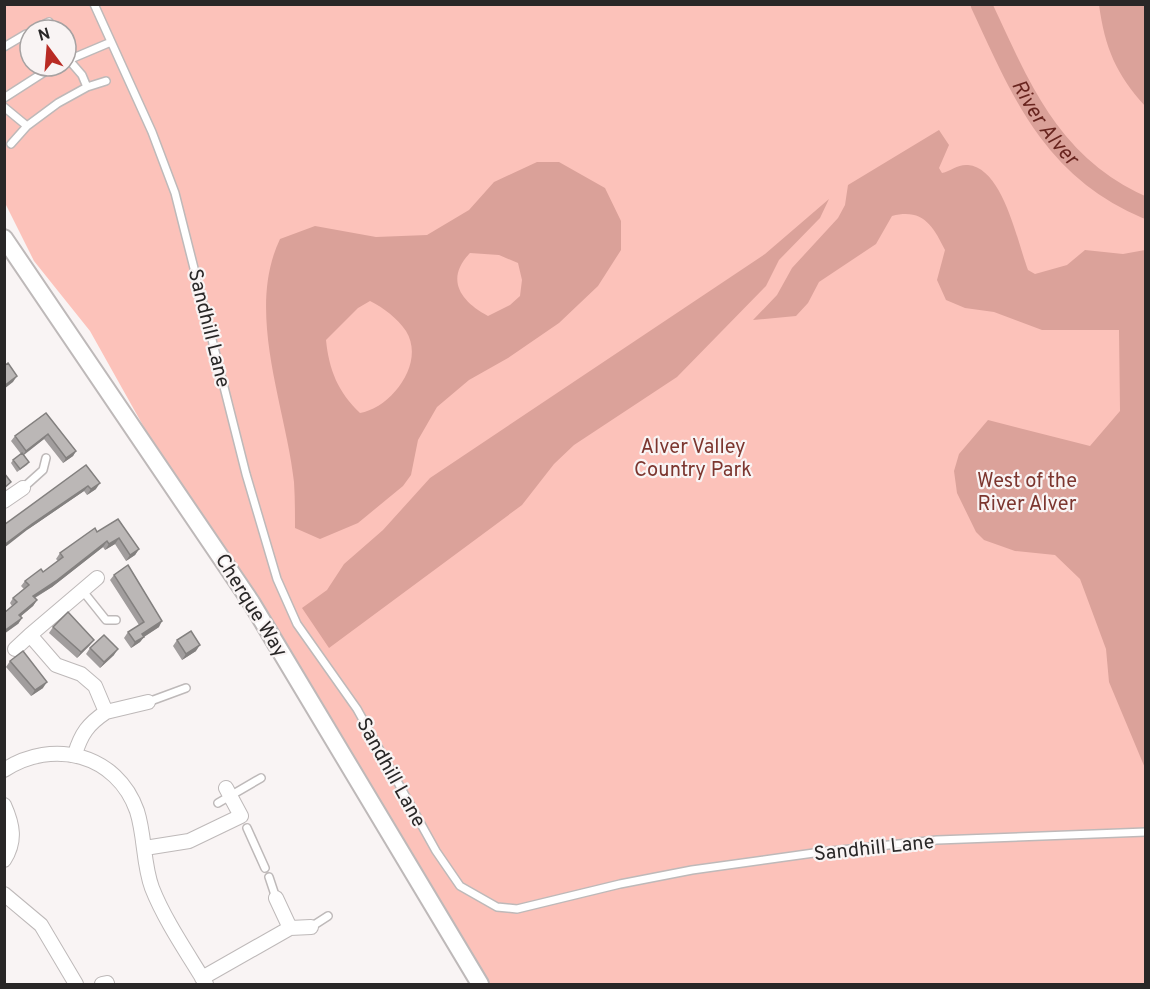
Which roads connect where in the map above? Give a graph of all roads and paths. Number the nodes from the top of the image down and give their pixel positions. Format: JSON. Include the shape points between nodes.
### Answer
{"nodes":[{"id":1,"x":94,"y":4,"type":"edge"},
{"id":2,"x":18,"y":39,"type":"edge"},
{"id":3,"x":111,"y":42,"type":"junction"},
{"id":4,"x":4,"y":47,"type":"edge"},
{"id":5,"x":78,"y":56,"type":"edge"},
{"id":6,"x":78,"y":71,"type":"edge"},
{"id":7,"x":31,"y":78,"type":"edge"},
{"id":8,"x":106,"y":81,"type":"dead end"},
{"id":9,"x":87,"y":87,"type":"junction"},
{"id":10,"x":4,"y":98,"type":"edge"},
{"id":11,"x":4,"y":107,"type":"edge"},
{"id":12,"x":27,"y":126,"type":"junction"},
{"id":13,"x":10,"y":144,"type":"dead end"},
{"id":14,"x":4,"y":238,"type":"edge"},
{"id":15,"x":46,"y":458,"type":"dead end"},
{"id":16,"x":23,"y":488,"type":"joint"},
{"id":17,"x":4,"y":501,"type":"edge"},
{"id":18,"x":97,"y":578,"type":"dead end"},
{"id":19,"x":82,"y":590,"type":"junction"},
{"id":20,"x":116,"y":620,"type":"dead end"},
{"id":21,"x":30,"y":635,"type":"junction"},
{"id":22,"x":15,"y":649,"type":"dead end"},
{"id":23,"x":186,"y":688,"type":"dead end"},
{"id":24,"x":148,"y":702,"type":"joint"},
{"id":25,"x":106,"y":712,"type":"junction"},
{"id":26,"x":75,"y":754,"type":"junction"},
{"id":27,"x":4,"y":770,"type":"edge"},
{"id":28,"x":261,"y":778,"type":"dead end"},
{"id":29,"x":229,"y":792,"type":"junction"},
{"id":30,"x":218,"y":803,"type":"dead end"},
{"id":31,"x":4,"y":805,"type":"edge"},
{"id":32,"x":244,"y":822,"type":"junction"},
{"id":33,"x":1146,"y":832,"type":"edge"},
{"id":34,"x":145,"y":848,"type":"junction"},
{"id":35,"x":4,"y":860,"type":"edge"},
{"id":36,"x":265,"y":868,"type":"dead end"},
{"id":37,"x":269,"y":877,"type":"dead end"},
{"id":38,"x":4,"y":894,"type":"edge"},
{"id":39,"x":276,"y":898,"type":"joint"},
{"id":40,"x":328,"y":916,"type":"dead end"},
{"id":41,"x":311,"y":927,"type":"joint"},
{"id":42,"x":290,"y":928,"type":"junction"},
{"id":43,"x":204,"y":981,"type":"edge"},
{"id":44,"x":76,"y":984,"type":"edge"},
{"id":45,"x":480,"y":984,"type":"edge"}],
"edges":[{"from":1,"to":3,"type":"lane","name":"Sandhill Lane"},
{"from":2,"to":4,"type":"lane"},
{"from":3,"to":5,"type":"lane"},
{"from":3,"to":33,"type":"lane","name":"Sandhill Lane","via":[[175,193],[246,474],[277,579],[297,624],[357,709],[436,851],[460,886],[497,908],[517,909],[682,872],[821,852],[937,840]]},
{"from":6,"to":9,"type":"lane"},
{"from":7,"to":10,"type":"lane"},
{"from":8,"to":9,"type":"lane"},
{"from":9,"to":12,"type":"lane"},
{"from":11,"to":12,"type":"lane"},
{"from":12,"to":13,"type":"lane"},
{"from":14,"to":45,"type":"street","name":"Cherque Way","via":[[251,602]]},
{"from":15,"to":16,"type":"lane","via":[[43,470]]},
{"from":16,"to":17,"type":"street"},
{"from":18,"to":19,"type":"street"},
{"from":19,"to":20,"type":"lane","via":[[106,620]]},
{"from":19,"to":21,"type":"street"},
{"from":21,"to":22,"type":"street"},
{"from":21,"to":25,"type":"street","via":[[56,665],[81,674],[95,686]]},
{"from":23,"to":24,"type":"lane"},
{"from":24,"to":25,"type":"street"},
{"from":25,"to":26,"type":"street","via":[[81,735]]},
{"from":26,"to":27,"type":"street","via":[[43,753]]},
{"from":26,"to":34,"type":"street","via":[[104,768],[124,788],[136,809]]},
{"from":28,"to":29,"type":"lane"},
{"from":29,"to":30,"type":"lane"},
{"from":29,"to":32,"type":"street"},
{"from":31,"to":35,"type":"street","via":[[13,832],[12,845]]},
{"from":32,"to":34,"type":"street","via":[[189,841]]},
{"from":32,"to":36,"type":"lane"},
{"from":34,"to":43,"type":"street","via":[[152,887]]},
{"from":37,"to":39,"type":"lane"},
{"from":38,"to":44,"type":"street","via":[[42,925]]},
{"from":39,"to":42,"type":"street"},
{"from":40,"to":41,"type":"lane"},
{"from":41,"to":42,"type":"street"},
{"from":42,"to":43,"type":"street"}]}
